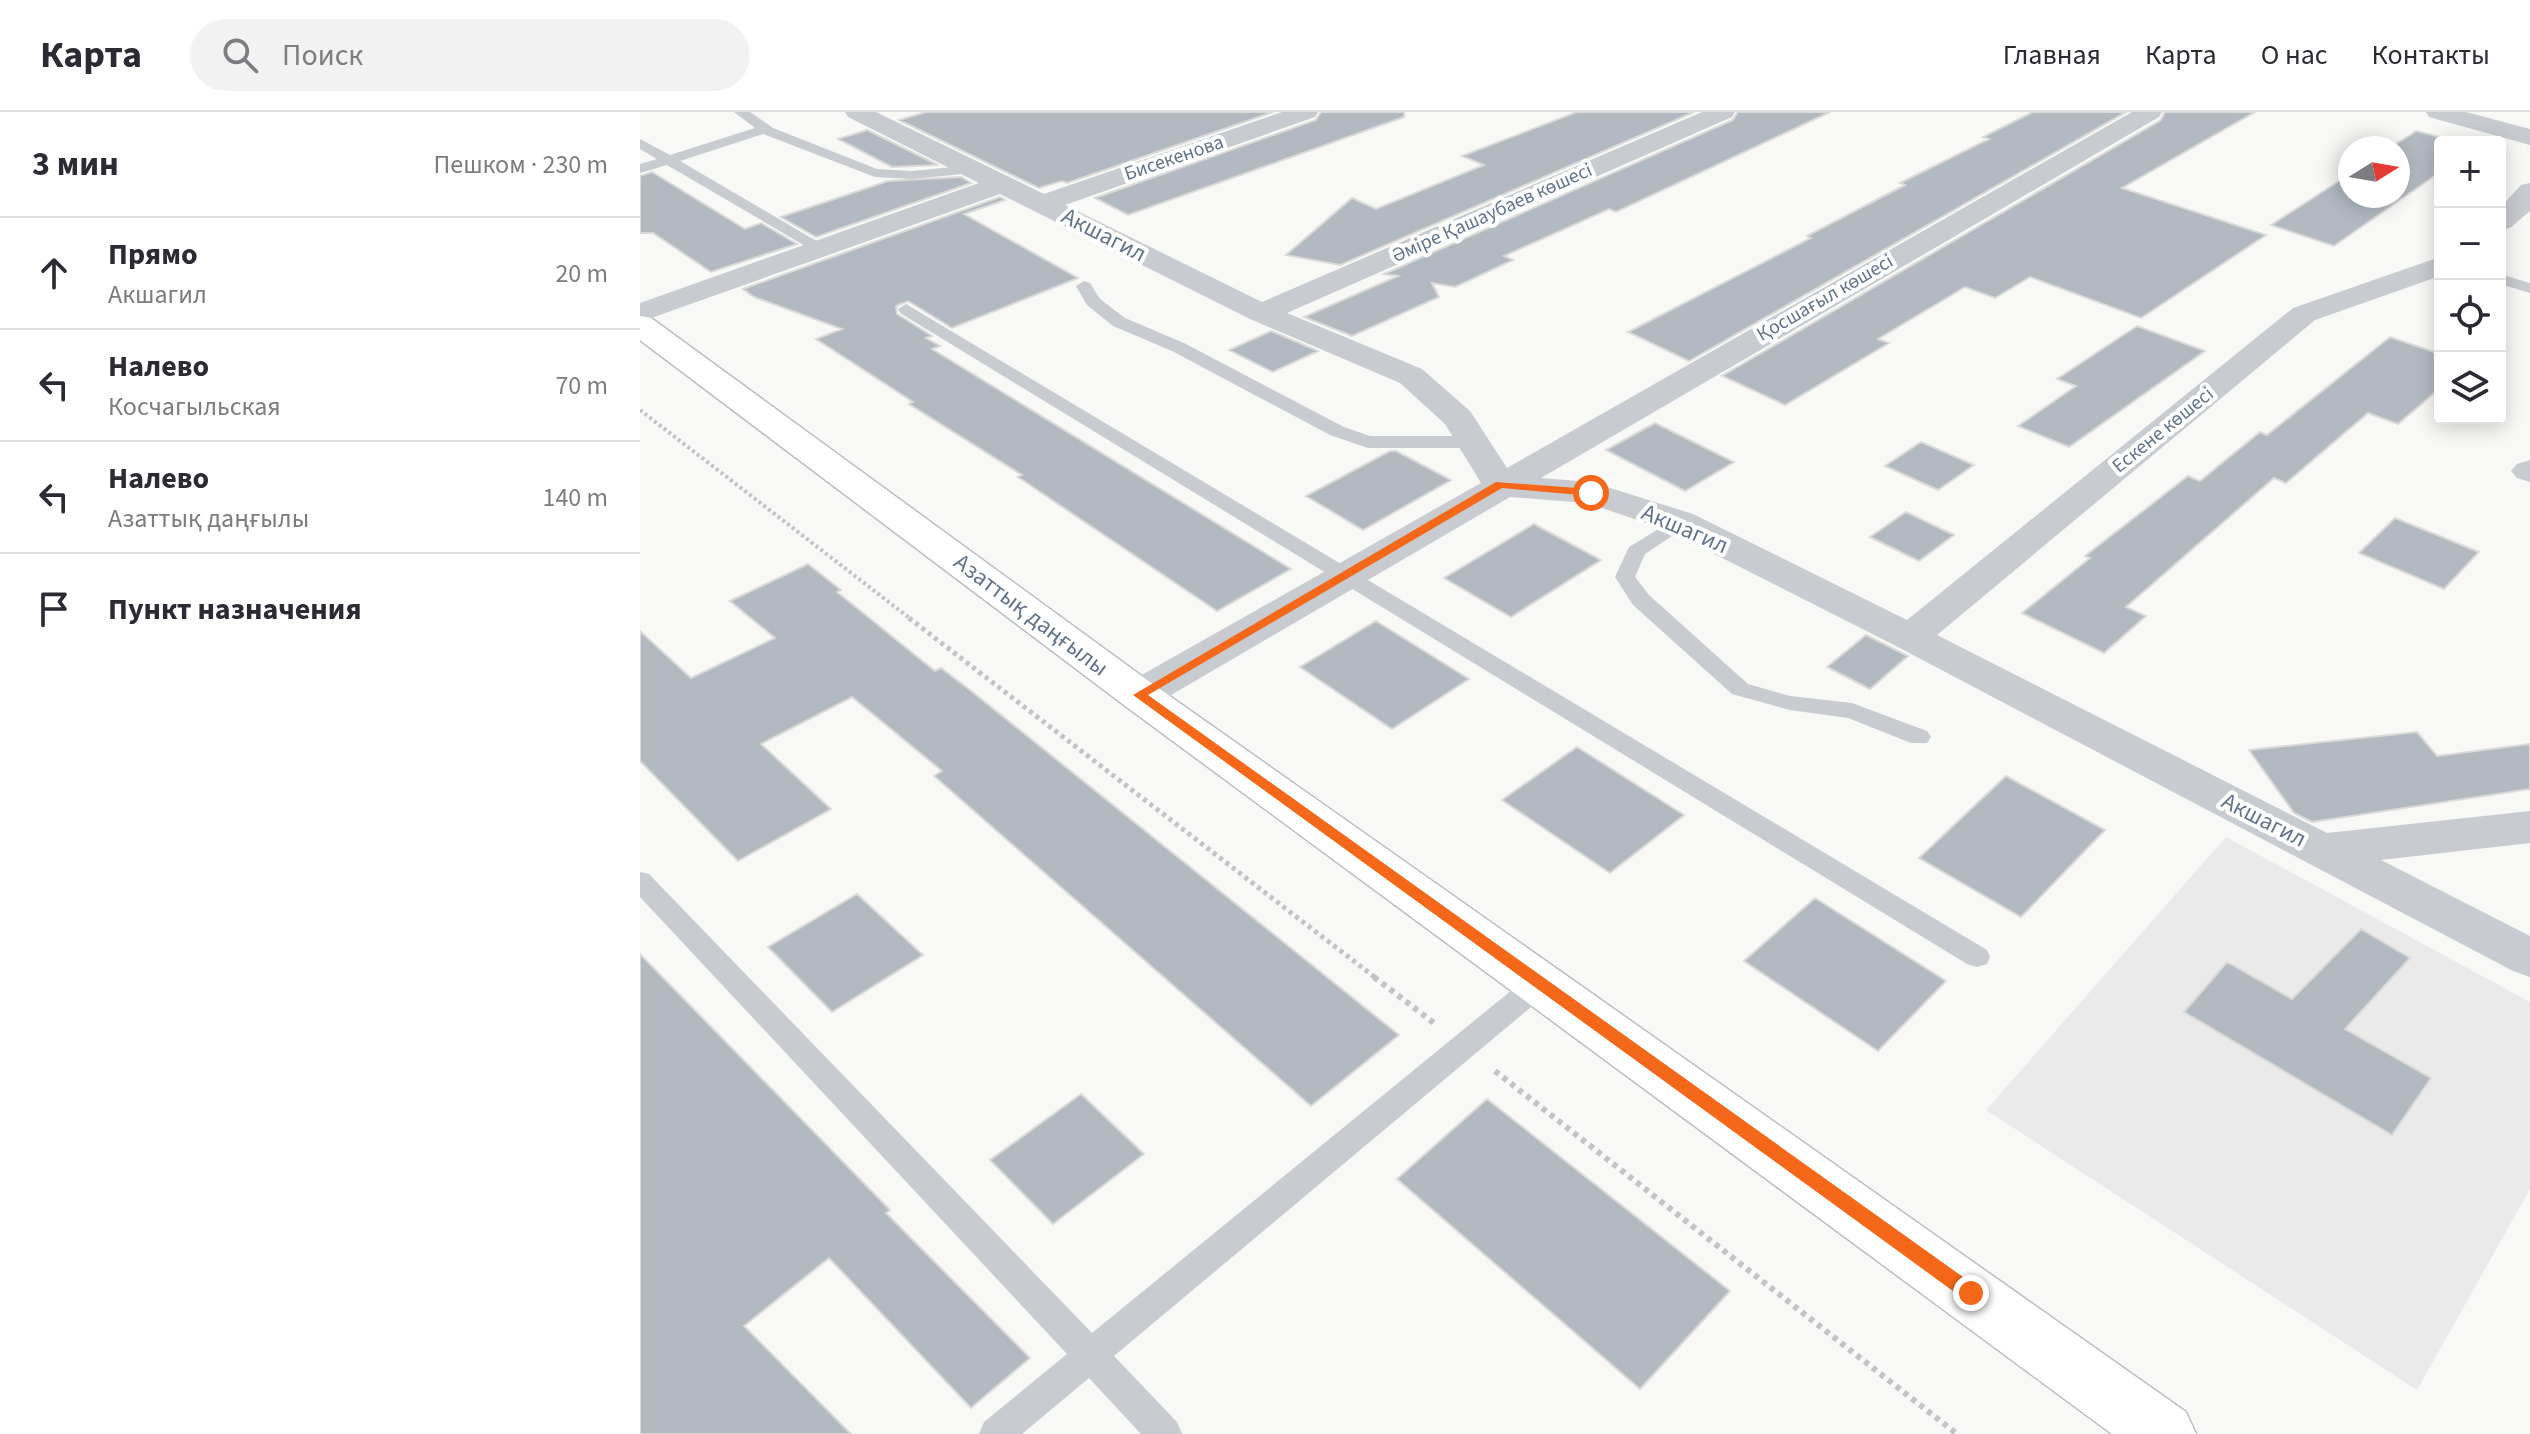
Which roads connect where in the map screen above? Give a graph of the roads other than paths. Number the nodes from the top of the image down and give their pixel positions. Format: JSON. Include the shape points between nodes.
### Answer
{"nodes":[{"id":1,"x":741,"y":112,"type":"edge"},
{"id":2,"x":1306,"y":112,"type":"edge"},
{"id":3,"x":1723,"y":112,"type":"edge"},
{"id":4,"x":2150,"y":112,"type":"edge"},
{"id":5,"x":2438,"y":112,"type":"edge"},
{"id":6,"x":867,"y":113,"type":"edge"},
{"id":7,"x":765,"y":129,"type":"junction"},
{"id":8,"x":2530,"y":137,"type":"edge"},
{"id":9,"x":640,"y":143,"type":"edge"},
{"id":10,"x":668,"y":160,"type":"junction"},
{"id":11,"x":640,"y":169,"type":"edge"},
{"id":12,"x":987,"y":176,"type":"junction"},
{"id":13,"x":2530,"y":191,"type":"edge"},
{"id":14,"x":1042,"y":204,"type":"junction"},
{"id":15,"x":2506,"y":217,"type":"edge"},
{"id":16,"x":819,"y":249,"type":"junction"},
{"id":17,"x":2434,"y":268,"type":"edge"},
{"id":18,"x":2503,"y":280,"type":"edge"},
{"id":19,"x":1084,"y":286,"type":"dead end"},
{"id":20,"x":2530,"y":288,"type":"edge"},
{"id":21,"x":906,"y":309,"type":"dead end"},
{"id":22,"x":640,"y":313,"type":"edge"},
{"id":23,"x":1261,"y":313,"type":"junction"},
{"id":24,"x":640,"y":325,"type":"edge"},
{"id":25,"x":1473,"y":442,"type":"junction"},
{"id":26,"x":1500,"y":485,"type":"junction"},
{"id":27,"x":1680,"y":522,"type":"junction"},
{"id":28,"x":1347,"y":576,"type":"junction"},
{"id":29,"x":1910,"y":637,"type":"junction"},
{"id":30,"x":1139,"y":695,"type":"junction"},
{"id":31,"x":1919,"y":737,"type":"dead end"},
{"id":32,"x":2530,"y":827,"type":"edge"},
{"id":33,"x":2322,"y":850,"type":"junction"},
{"id":34,"x":640,"y":881,"type":"edge"},
{"id":35,"x":1977,"y":957,"type":"dead end"},
{"id":36,"x":2530,"y":958,"type":"edge"},
{"id":37,"x":1539,"y":984,"type":"junction"},
{"id":38,"x":1089,"y":1354,"type":"junction"},
{"id":39,"x":996,"y":1434,"type":"edge"},
{"id":40,"x":1165,"y":1434,"type":"edge"},
{"id":41,"x":2164,"y":1434,"type":"edge"}],
"edges":[{"from":1,"to":7,"type":"lane"},
{"from":2,"to":14,"type":"street","name":"Бисекенова"},
{"from":3,"to":23,"type":"street","name":"Әміре Қашаубаев көшесі"},
{"from":4,"to":26,"type":"street","name":"Қосшағыл көшесі"},
{"from":5,"to":8,"type":"street"},
{"from":6,"to":12,"type":"street","name":"Акшагил"},
{"from":7,"to":10,"type":"lane"},
{"from":7,"to":12,"type":"lane","via":[[875,173]]},
{"from":9,"to":10,"type":"lane"},
{"from":10,"to":11,"type":"lane"},
{"from":10,"to":16,"type":"lane"},
{"from":12,"to":14,"type":"street","name":"Акшагил"},
{"from":12,"to":16,"type":"street"},
{"from":13,"to":15,"type":"street"},
{"from":14,"to":23,"type":"street","name":"Акшагил"},
{"from":16,"to":22,"type":"street"},
{"from":17,"to":29,"type":"street","name":"Ескене көшесі","via":[[2304,314]]},
{"from":18,"to":20,"type":"lane"},
{"from":19,"to":25,"type":"lane","via":[[1093,302],[1119,322],[1178,347],[1337,431],[1368,442]]},
{"from":21,"to":28,"type":"lane"},
{"from":23,"to":25,"type":"street","name":"Акшагил","via":[[1411,376],[1458,418]]},
{"from":24,"to":30,"type":"main road","name":"Азаттық даңғылы"},
{"from":25,"to":26,"type":"street","name":"Акшагил"},
{"from":26,"to":27,"type":"street","name":"Акшагил","via":[[1591,493]]},
{"from":26,"to":28,"type":"street","name":"Қосшағыл көшесі"},
{"from":27,"to":29,"type":"street","name":"Акшагил"},
{"from":27,"to":31,"type":"lane","via":[[1636,551],[1625,577],[1641,600],[1740,689],[1790,703],[1852,711]]},
{"from":28,"to":30,"type":"street","name":"Қосшағыл көшесі"},
{"from":28,"to":35,"type":"lane"},
{"from":29,"to":33,"type":"street","name":"Акшагил"},
{"from":30,"to":37,"type":"main road","name":"Азаттық даңғылы"},
{"from":32,"to":33,"type":"street"},
{"from":33,"to":36,"type":"street","name":"Акшагил"},
{"from":34,"to":38,"type":"lane"},
{"from":37,"to":38,"type":"lane"},
{"from":37,"to":41,"type":"main road","name":"Азаттық даңғылы"},
{"from":38,"to":39,"type":"lane"},
{"from":38,"to":40,"type":"lane"}]}
